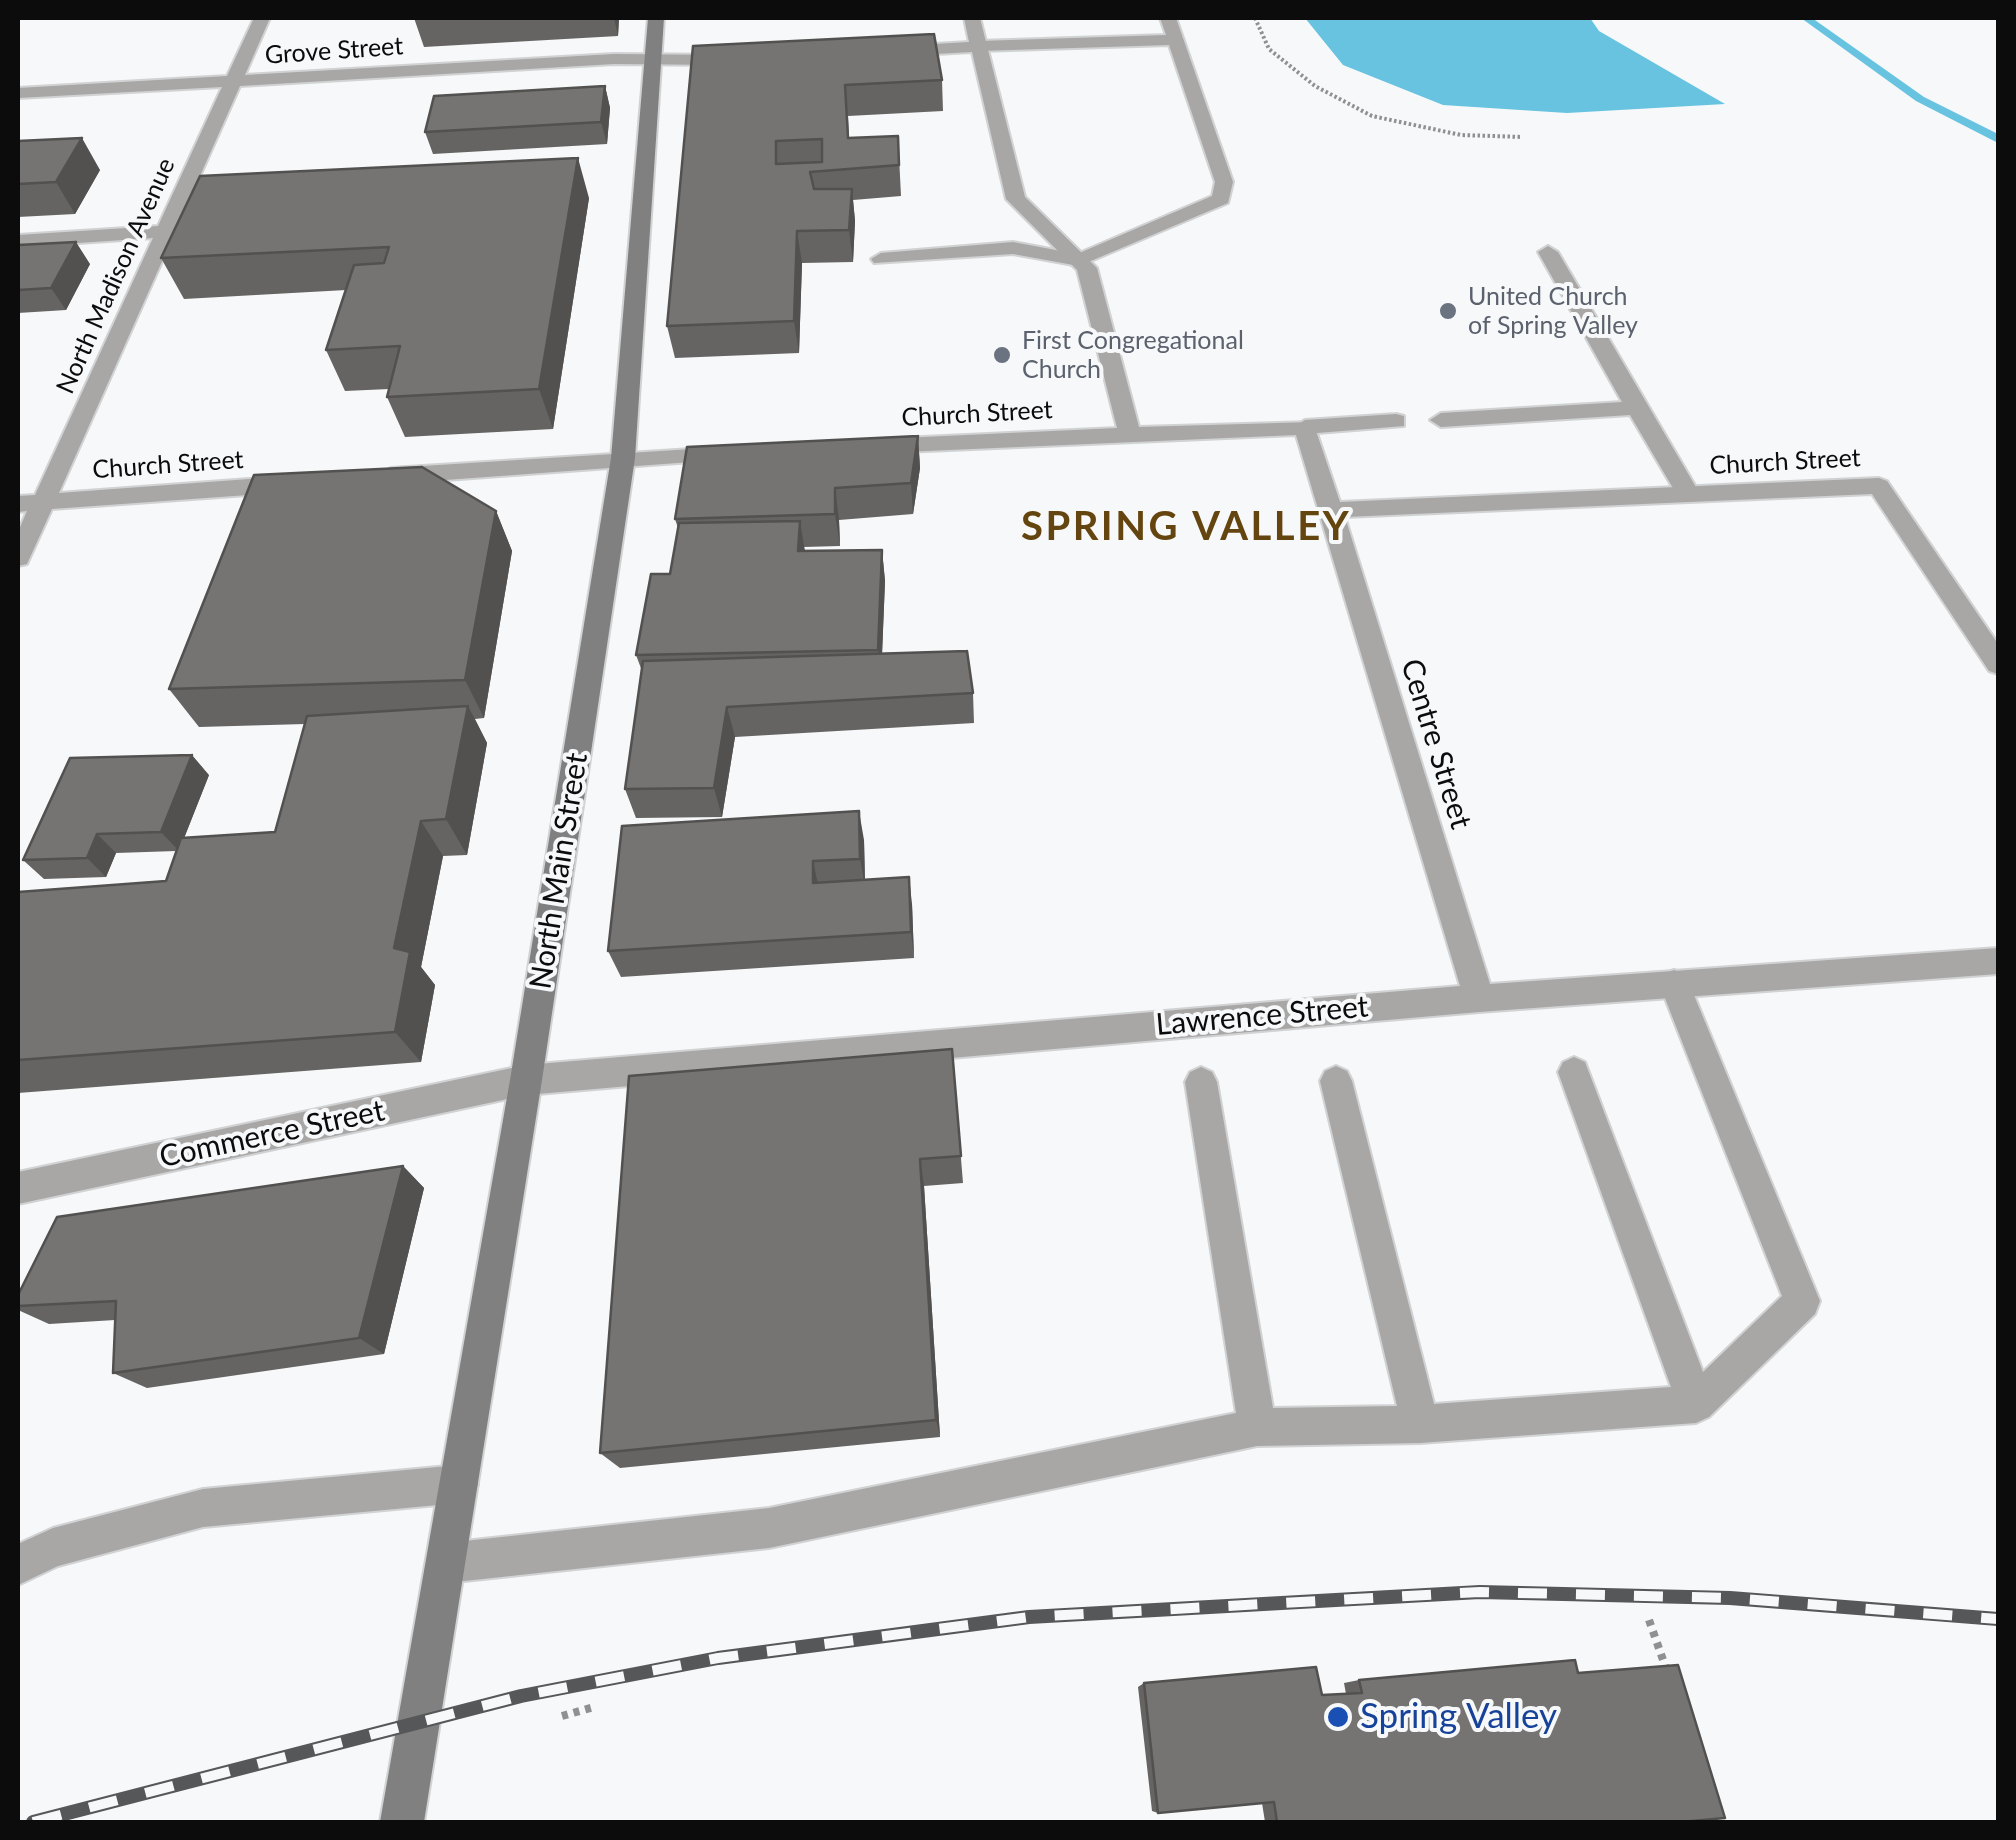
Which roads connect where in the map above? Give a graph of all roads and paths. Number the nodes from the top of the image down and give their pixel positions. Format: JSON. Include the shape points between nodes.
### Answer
{"nodes":[{"id":1,"x":262,"y":18,"type":"edge"},
{"id":2,"x":656,"y":18,"type":"edge"},
{"id":3,"x":972,"y":18,"type":"edge"},
{"id":4,"x":1168,"y":18,"type":"edge"},
{"id":5,"x":1255,"y":18,"type":"edge"},
{"id":6,"x":1175,"y":40,"type":"junction"},
{"id":7,"x":979,"y":46,"type":"junction"},
{"id":8,"x":882,"y":52,"type":"edge"},
{"id":9,"x":745,"y":59,"type":"edge"},
{"id":10,"x":652,"y":61,"type":"junction"},
{"id":11,"x":234,"y":82,"type":"junction"},
{"id":12,"x":18,"y":93,"type":"edge"},
{"id":13,"x":1522,"y":137,"type":"dead end"},
{"id":14,"x":166,"y":231,"type":"junction"},
{"id":15,"x":18,"y":241,"type":"edge"},
{"id":16,"x":1548,"y":252,"type":"dead end"},
{"id":17,"x":881,"y":259,"type":"dead end"},
{"id":18,"x":1078,"y":260,"type":"junction"},
{"id":19,"x":1637,"y":408,"type":"junction"},
{"id":20,"x":1441,"y":420,"type":"dead end"},
{"id":21,"x":1396,"y":422,"type":"dead end"},
{"id":22,"x":1305,"y":427,"type":"junction"},
{"id":23,"x":1130,"y":435,"type":"junction"},
{"id":24,"x":857,"y":448,"type":"edge"},
{"id":25,"x":740,"y":453,"type":"edge"},
{"id":26,"x":623,"y":458,"type":"junction"},
{"id":27,"x":372,"y":478,"type":"edge"},
{"id":28,"x":314,"y":482,"type":"edge"},
{"id":29,"x":1688,"y":494,"type":"junction"},
{"id":30,"x":43,"y":502,"type":"junction"},
{"id":31,"x":18,"y":504,"type":"edge"},
{"id":32,"x":1331,"y":510,"type":"junction"},
{"id":33,"x":18,"y":558,"type":"edge"},
{"id":34,"x":1998,"y":664,"type":"edge"},
{"id":35,"x":1998,"y":961,"type":"edge"},
{"id":36,"x":1674,"y":984,"type":"junction"},
{"id":37,"x":1479,"y":998,"type":"junction"},
{"id":38,"x":1574,"y":1072,"type":"dead end"},
{"id":39,"x":526,"y":1080,"type":"junction"},
{"id":40,"x":1336,"y":1081,"type":"dead end"},
{"id":41,"x":1200,"y":1082,"type":"dead end"},
{"id":42,"x":18,"y":1188,"type":"edge"},
{"id":43,"x":1696,"y":1404,"type":"junction"},
{"id":44,"x":1420,"y":1424,"type":"junction"},
{"id":45,"x":1258,"y":1427,"type":"junction"},
{"id":46,"x":459,"y":1484,"type":"junction"},
{"id":47,"x":446,"y":1562,"type":"junction"},
{"id":48,"x":18,"y":1565,"type":"edge"},
{"id":49,"x":1649,"y":1620,"type":"dead end"},
{"id":50,"x":1669,"y":1680,"type":"edge"},
{"id":51,"x":594,"y":1707,"type":"dead end"},
{"id":52,"x":562,"y":1716,"type":"dead end"},
{"id":53,"x":402,"y":1822,"type":"edge"}],
"edges":[{"from":1,"to":11,"type":"street","name":"North Madison Avenue"},
{"from":2,"to":10,"type":"main road","name":"North Main Street"},
{"from":3,"to":7,"type":"street"},
{"from":4,"to":6,"type":"street"},
{"from":5,"to":13,"type":"path","via":[[1269,49],[1315,86],[1372,116],[1462,135]]},
{"from":6,"to":7,"type":"street"},
{"from":6,"to":18,"type":"street","via":[[1224,182],[1221,199]]},
{"from":7,"to":8,"type":"street"},
{"from":7,"to":18,"type":"street","via":[[1016,199]]},
{"from":9,"to":10,"type":"street","name":"Grove Street"},
{"from":10,"to":11,"type":"street","name":"Grove Street"},
{"from":10,"to":26,"type":"main road","name":"North Main Street"},
{"from":11,"to":12,"type":"street","name":"Grove Street"},
{"from":11,"to":14,"type":"street","name":"North Madison Avenue"},
{"from":14,"to":15,"type":"street"},
{"from":14,"to":30,"type":"street","name":"North Madison Avenue"},
{"from":16,"to":19,"type":"street"},
{"from":17,"to":18,"type":"street","via":[[1013,248]]},
{"from":18,"to":23,"type":"street","via":[[1087,268]]},
{"from":19,"to":20,"type":"street"},
{"from":19,"to":29,"type":"street"},
{"from":21,"to":22,"type":"street","name":"Church Street"},
{"from":22,"to":23,"type":"street","name":"Church Street"},
{"from":22,"to":32,"type":"street"},
{"from":23,"to":24,"type":"street","name":"Church Street"},
{"from":25,"to":26,"type":"street"},
{"from":26,"to":27,"type":"street"},
{"from":26,"to":39,"type":"main road","name":"North Main Street"},
{"from":28,"to":30,"type":"street","name":"Church Street"},
{"from":29,"to":32,"type":"street","name":"Church Street"},
{"from":29,"to":34,"type":"street","name":"Church Street","via":[[1879,486]]},
{"from":30,"to":31,"type":"street","name":"Church Street"},
{"from":30,"to":33,"type":"street","name":"North Madison Avenue"},
{"from":32,"to":37,"type":"street","name":"Centre Street"},
{"from":35,"to":36,"type":"street","name":"Lawrence Street"},
{"from":36,"to":37,"type":"street","name":"Lawrence Street"},
{"from":36,"to":43,"type":"street","via":[[1802,1301]]},
{"from":37,"to":39,"type":"street","name":"Lawrence Street"},
{"from":38,"to":43,"type":"street"},
{"from":39,"to":42,"type":"street","name":"Commerce Street"},
{"from":39,"to":46,"type":"main road","name":"North Main Street"},
{"from":40,"to":44,"type":"street"},
{"from":41,"to":45,"type":"street"},
{"from":43,"to":44,"type":"street"},
{"from":44,"to":45,"type":"street"},
{"from":45,"to":47,"type":"street","via":[[769,1528]]},
{"from":46,"to":47,"type":"main road","name":"North Main Street"},
{"from":46,"to":48,"type":"street","via":[[204,1508],[53,1548]]},
{"from":47,"to":53,"type":"main road","name":"North Main Street"},
{"from":49,"to":50,"type":"path"},
{"from":51,"to":52,"type":"path"}]}
